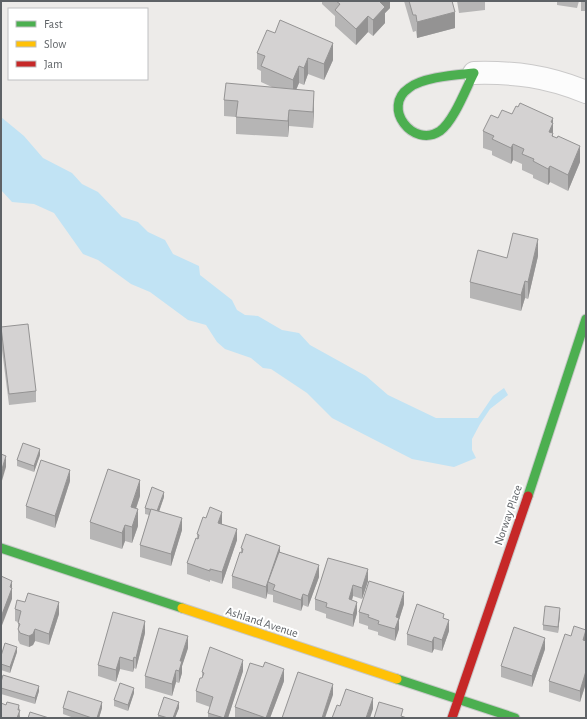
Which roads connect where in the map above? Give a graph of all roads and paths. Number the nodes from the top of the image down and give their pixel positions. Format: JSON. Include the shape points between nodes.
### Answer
{"nodes":[{"id":1,"x":474,"y":73,"type":"junction"},
{"id":2,"x":586,"y":92,"type":"edge"},
{"id":3,"x":586,"y":319,"type":"edge"},
{"id":4,"x":1,"y":548,"type":"edge"},
{"id":5,"x":458,"y":699,"type":"junction"},
{"id":6,"x":452,"y":718,"type":"edge"},
{"id":7,"x":515,"y":718,"type":"edge"}],
"edges":[{"from":1,"to":1,"type":"street","via":[[448,122],[440,131],[430,135],[418,135],[407,130],[400,121],[397,112],[400,99],[408,88],[455,75]]},
{"from":1,"to":2,"type":"street","via":[[502,72],[536,76],[562,82]]},
{"from":3,"to":5,"type":"street","name":"Norway Place"},
{"from":4,"to":5,"type":"street","name":"Ashland Avenue"},
{"from":5,"to":6,"type":"street","name":"Norway Place"},
{"from":5,"to":7,"type":"street","name":"Ashland Avenue"}]}
